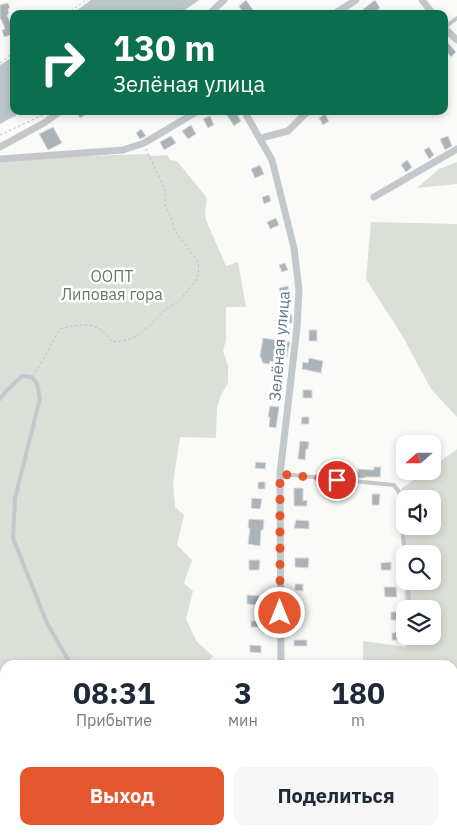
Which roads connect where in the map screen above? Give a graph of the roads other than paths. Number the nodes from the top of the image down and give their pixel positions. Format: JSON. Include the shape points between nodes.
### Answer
{"nodes":[{"id":1,"x":224,"y":0,"type":"edge"},
{"id":2,"x":354,"y":0,"type":"edge"},
{"id":3,"x":422,"y":0,"type":"edge"},
{"id":4,"x":213,"y":10,"type":"edge"},
{"id":5,"x":340,"y":10,"type":"edge"},
{"id":6,"x":430,"y":10,"type":"edge"},
{"id":7,"x":55,"y":115,"type":"edge"},
{"id":8,"x":192,"y":115,"type":"edge"},
{"id":9,"x":247,"y":115,"type":"edge"},
{"id":10,"x":304,"y":115,"type":"edge"},
{"id":11,"x":261,"y":138,"type":"junction"},
{"id":12,"x":0,"y":147,"type":"edge"},
{"id":13,"x":457,"y":149,"type":"edge"},
{"id":14,"x":0,"y":158,"type":"edge"},
{"id":15,"x":374,"y":196,"type":"dead end"},
{"id":16,"x":0,"y":399,"type":"edge"},
{"id":17,"x":280,"y":474,"type":"junction"},
{"id":18,"x":404,"y":545,"type":"edge"},
{"id":19,"x":68,"y":660,"type":"edge"},
{"id":20,"x":280,"y":660,"type":"edge"}],
"edges":[{"from":1,"to":4,"type":"street"},
{"from":2,"to":5,"type":"street"},
{"from":3,"to":6,"type":"street"},
{"from":7,"to":12,"type":"street"},
{"from":8,"to":14,"type":"street","via":[[144,144],[123,150]]},
{"from":9,"to":11,"type":"street","name":"Зелёная улица"},
{"from":10,"to":11,"type":"street","via":[[288,131]]},
{"from":11,"to":17,"type":"street","name":"Зелёная улица","via":[[272,160],[294,248],[299,290]]},
{"from":13,"to":15,"type":"street"},
{"from":16,"to":19,"type":"lane","via":[[22,376],[32,377],[37,384],[40,398],[15,498],[13,538],[46,623]]},
{"from":17,"to":18,"type":"lane","via":[[394,485],[399,492]]},
{"from":17,"to":20,"type":"street","name":"Зелёная улица"}]}
